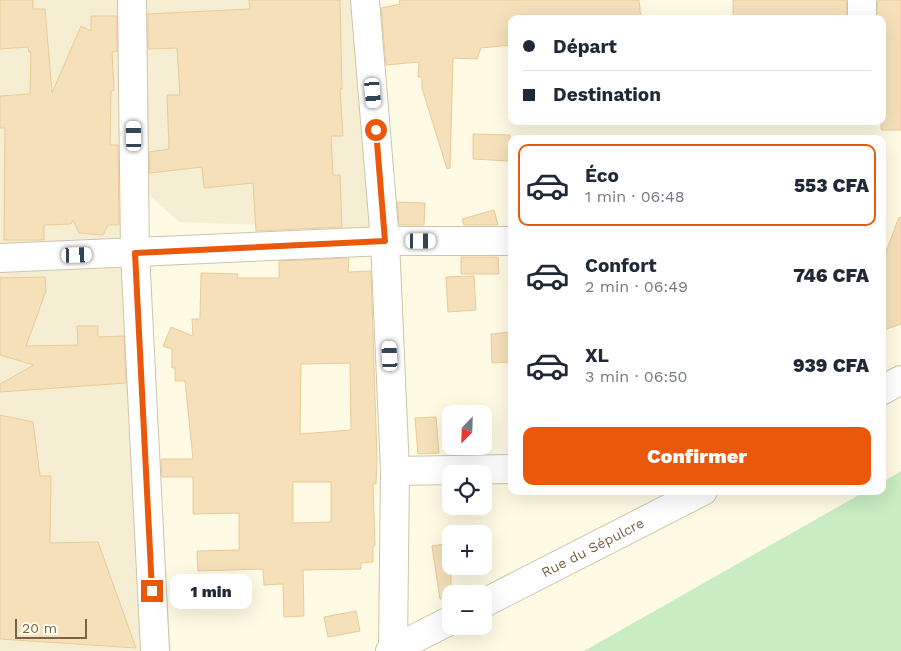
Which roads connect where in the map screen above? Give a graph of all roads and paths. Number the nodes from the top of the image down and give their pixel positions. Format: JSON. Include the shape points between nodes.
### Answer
{"nodes":[{"id":1,"x":132,"y":0,"type":"edge"},
{"id":2,"x":365,"y":0,"type":"edge"},
{"id":3,"x":385,"y":241,"type":"junction"},
{"id":4,"x":508,"y":241,"type":"edge"},
{"id":5,"x":135,"y":253,"type":"junction"},
{"id":6,"x":0,"y":258,"type":"edge"},
{"id":7,"x":901,"y":380,"type":"edge"},
{"id":8,"x":886,"y":389,"type":"edge"},
{"id":9,"x":508,"y":470,"type":"edge"},
{"id":10,"x":395,"y":471,"type":"junction"},
{"id":11,"x":695,"y":495,"type":"edge"},
{"id":12,"x":492,"y":599,"type":"edge"},
{"id":13,"x":442,"y":625,"type":"edge"},
{"id":14,"x":392,"y":650,"type":"edge"},
{"id":15,"x":155,"y":651,"type":"edge"}],
"edges":[{"from":1,"to":5,"type":"street"},
{"from":2,"to":3,"type":"street"},
{"from":3,"to":4,"type":"street"},
{"from":3,"to":5,"type":"street"},
{"from":3,"to":10,"type":"street"},
{"from":5,"to":6,"type":"street"},
{"from":5,"to":15,"type":"street"},
{"from":7,"to":8,"type":"street"},
{"from":9,"to":10,"type":"street"},
{"from":10,"to":14,"type":"street"},
{"from":11,"to":12,"type":"street","name":"Rue du Sépulcre"},
{"from":13,"to":14,"type":"street"}]}
